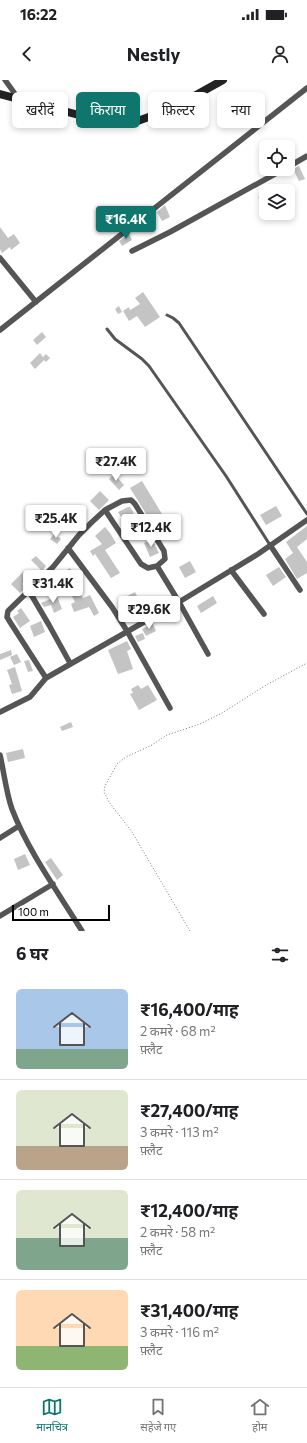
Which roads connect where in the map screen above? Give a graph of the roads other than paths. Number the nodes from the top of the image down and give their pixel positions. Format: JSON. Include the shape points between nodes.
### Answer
{"nodes":[{"id":1,"x":5,"y":80,"type":"edge"},
{"id":2,"x":223,"y":80,"type":"edge"},
{"id":3,"x":307,"y":88,"type":"edge"},
{"id":4,"x":14,"y":92,"type":"edge"},
{"id":5,"x":0,"y":94,"type":"edge"},
{"id":6,"x":12,"y":97,"type":"edge"},
{"id":7,"x":68,"y":112,"type":"edge"},
{"id":8,"x":307,"y":156,"type":"edge"},
{"id":9,"x":295,"y":163,"type":"edge"},
{"id":10,"x":271,"y":176,"type":"edge"},
{"id":11,"x":132,"y":251,"type":"dead end"},
{"id":12,"x":0,"y":258,"type":"edge"},
{"id":13,"x":36,"y":302,"type":"junction"},
{"id":14,"x":167,"y":315,"type":"dead end"},
{"id":15,"x":107,"y":329,"type":"dead end"},
{"id":16,"x":0,"y":330,"type":"edge"},
{"id":17,"x":106,"y":510,"type":"junction"},
{"id":18,"x":307,"y":514,"type":"edge"},
{"id":19,"x":307,"y":520,"type":"edge"},
{"id":20,"x":270,"y":545,"type":"junction"},
{"id":21,"x":68,"y":548,"type":"junction"},
{"id":22,"x":157,"y":566,"type":"junction"},
{"id":23,"x":231,"y":570,"type":"junction"},
{"id":24,"x":300,"y":590,"type":"dead end"},
{"id":25,"x":29,"y":591,"type":"junction"},
{"id":26,"x":179,"y":602,"type":"junction"},
{"id":27,"x":264,"y":614,"type":"dead end"},
{"id":28,"x":127,"y":631,"type":"junction"},
{"id":29,"x":208,"y":654,"type":"dead end"},
{"id":30,"x":70,"y":663,"type":"junction"},
{"id":31,"x":46,"y":678,"type":"junction"},
{"id":32,"x":170,"y":708,"type":"dead end"},
{"id":33,"x":0,"y":712,"type":"edge"},
{"id":34,"x":0,"y":755,"type":"edge"},
{"id":35,"x":1,"y":768,"type":"edge"},
{"id":36,"x":19,"y":826,"type":"junction"},
{"id":37,"x":0,"y":838,"type":"edge"},
{"id":38,"x":53,"y":884,"type":"junction"},
{"id":39,"x":0,"y":916,"type":"edge"},
{"id":40,"x":82,"y":931,"type":"edge"}],
"edges":[{"from":1,"to":4,"type":"street"},
{"from":2,"to":7,"type":"main road","via":[[171,109],[132,123],[94,119]]},
{"from":3,"to":13,"type":"street"},
{"from":5,"to":6,"type":"main road"},
{"from":8,"to":9,"type":"street"},
{"from":10,"to":11,"type":"street"},
{"from":12,"to":13,"type":"street"},
{"from":13,"to":16,"type":"street"},
{"from":14,"to":18,"type":"lane","via":[[179,323]]},
{"from":15,"to":20,"type":"lane","via":[[115,339],[149,366],[226,476]]},
{"from":17,"to":21,"type":"street"},
{"from":17,"to":22,"type":"street","via":[[141,564],[148,568]]},
{"from":17,"to":22,"type":"street","via":[[127,500],[135,504],[164,551],[165,559]]},
{"from":19,"to":20,"type":"street"},
{"from":20,"to":23,"type":"street"},
{"from":20,"to":24,"type":"street"},
{"from":21,"to":25,"type":"street"},
{"from":21,"to":28,"type":"street"},
{"from":22,"to":26,"type":"street"},
{"from":23,"to":26,"type":"street"},
{"from":23,"to":27,"type":"street"},
{"from":25,"to":30,"type":"street"},
{"from":25,"to":31,"type":"street","via":[[12,606],[7,617]]},
{"from":26,"to":28,"type":"street"},
{"from":26,"to":29,"type":"street"},
{"from":28,"to":30,"type":"street"},
{"from":28,"to":32,"type":"street"},
{"from":30,"to":31,"type":"street"},
{"from":31,"to":33,"type":"street","via":[[30,697]]},
{"from":34,"to":35,"type":"street"},
{"from":35,"to":36,"type":"street","via":[[11,807]]},
{"from":36,"to":37,"type":"street"},
{"from":36,"to":38,"type":"street"},
{"from":38,"to":39,"type":"street"},
{"from":38,"to":40,"type":"street"}]}
